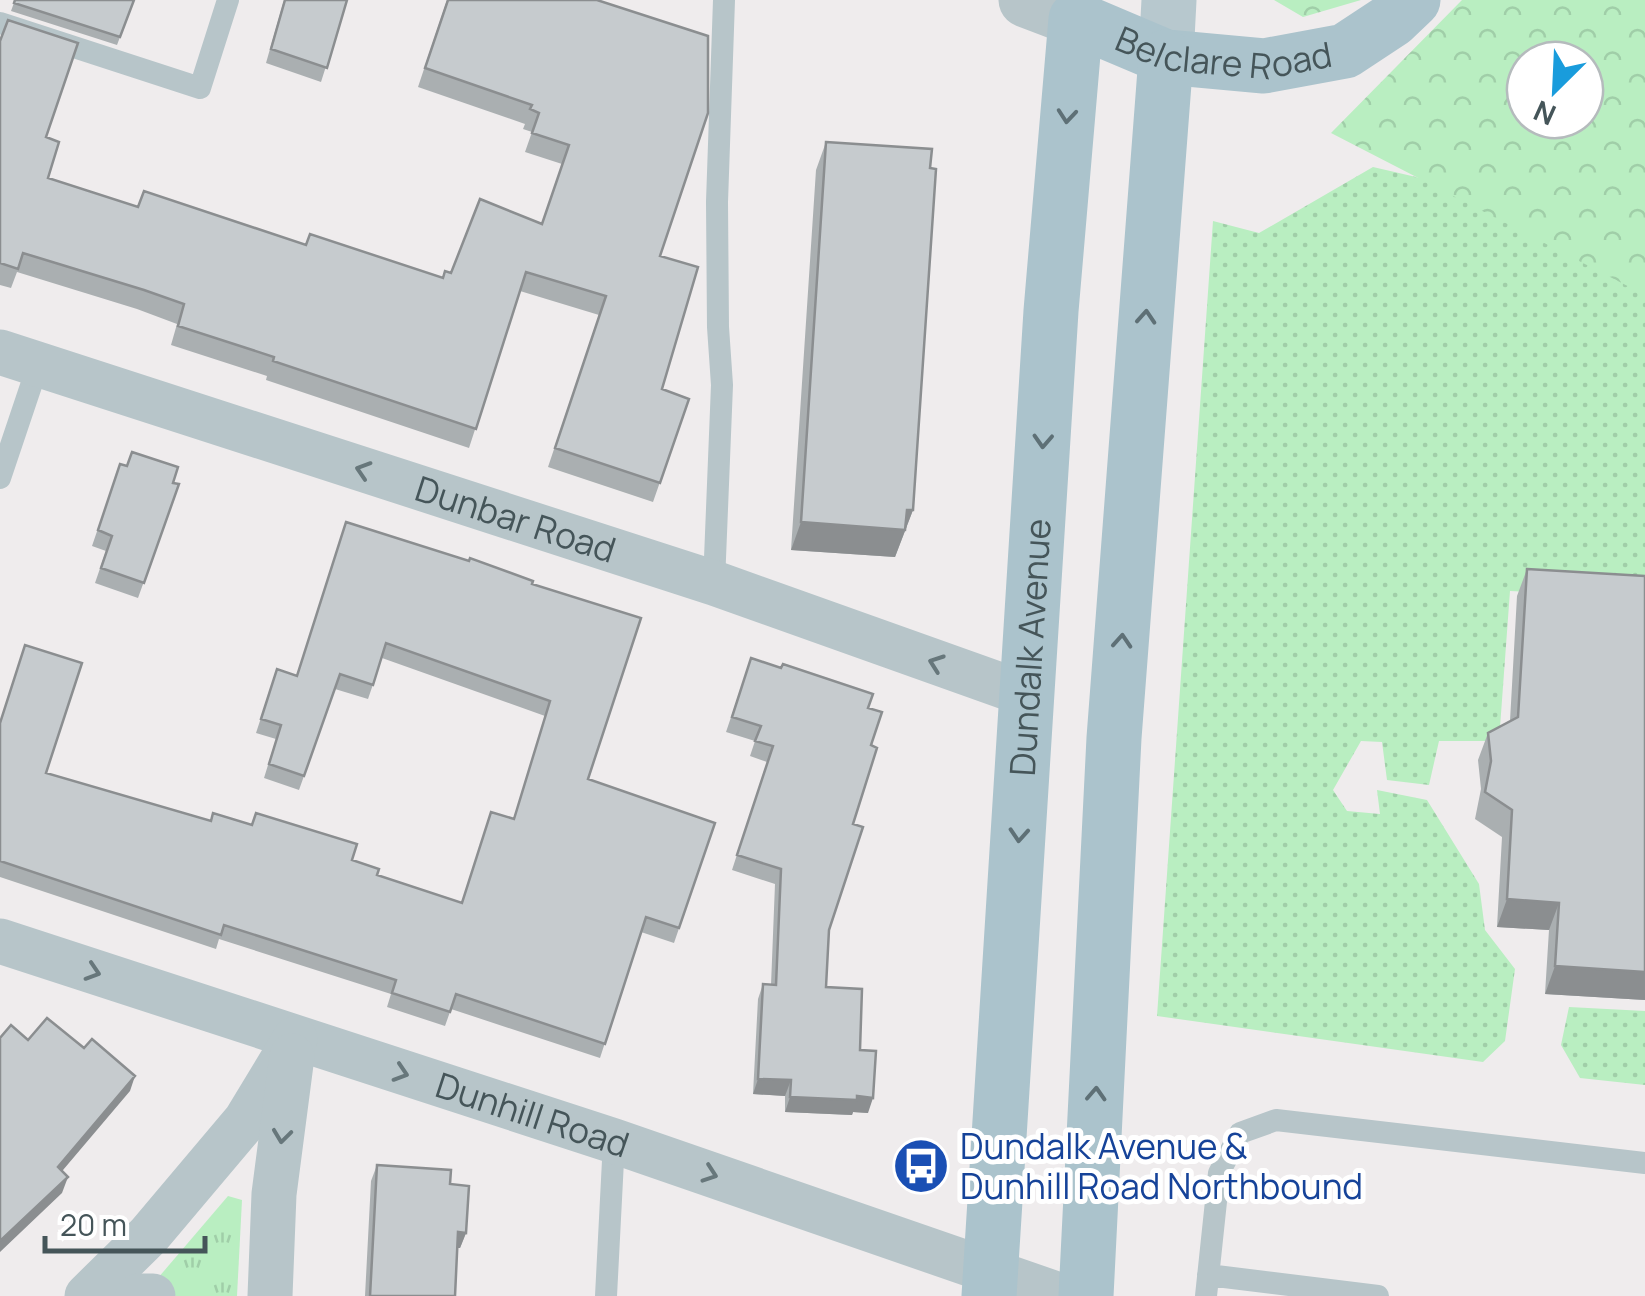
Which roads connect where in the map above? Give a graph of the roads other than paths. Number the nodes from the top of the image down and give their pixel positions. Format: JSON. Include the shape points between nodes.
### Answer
{"nodes":[{"id":1,"x":228,"y":0,"type":"edge"},
{"id":2,"x":724,"y":0,"type":"edge"},
{"id":3,"x":1026,"y":0,"type":"edge"},
{"id":4,"x":1169,"y":0,"type":"edge"},
{"id":5,"x":1414,"y":0,"type":"edge"},
{"id":6,"x":1076,"y":10,"type":"edge"},
{"id":7,"x":0,"y":23,"type":"edge"},
{"id":8,"x":1166,"y":58,"type":"junction"},
{"id":9,"x":19,"y":358,"type":"edge"},
{"id":10,"x":0,"y":478,"type":"edge"},
{"id":11,"x":714,"y":583,"type":"junction"},
{"id":12,"x":1028,"y":695,"type":"junction"},
{"id":13,"x":0,"y":942,"type":"edge"},
{"id":14,"x":295,"y":1039,"type":"junction"},
{"id":15,"x":614,"y":1141,"type":"junction"},
{"id":16,"x":1645,"y":1163,"type":"edge"},
{"id":17,"x":990,"y":1284,"type":"edge"},
{"id":18,"x":1207,"y":1286,"type":"edge"},
{"id":19,"x":88,"y":1296,"type":"edge"},
{"id":20,"x":138,"y":1296,"type":"edge"},
{"id":21,"x":153,"y":1296,"type":"edge"},
{"id":22,"x":270,"y":1296,"type":"edge"},
{"id":23,"x":606,"y":1296,"type":"edge"},
{"id":24,"x":1062,"y":1296,"type":"edge"},
{"id":25,"x":1086,"y":1296,"type":"edge"},
{"id":26,"x":1378,"y":1296,"type":"edge"}],
"edges":[{"from":1,"to":7,"type":"lane","via":[[200,88]]},
{"from":2,"to":11,"type":"lane"},
{"from":3,"to":6,"type":"street","name":"Belclare Road"},
{"from":4,"to":8,"type":"main road"},
{"from":5,"to":8,"type":"main road","name":"Belclare Road","via":[[1345,52],[1264,66]]},
{"from":6,"to":8,"type":"main road","name":"Belclare Road"},
{"from":6,"to":12,"type":"main road","name":"Dundalk Avenue","one_way":true},
{"from":25,"to":8,"type":"main road","one_way":true,"via":[[1114,738]]},
{"from":9,"to":10,"type":"lane"},
{"from":11,"to":9,"type":"street","name":"Dunbar Road","one_way":true},
{"from":12,"to":11,"type":"street","name":"Dunbar Road","one_way":true},
{"from":12,"to":17,"type":"main road","name":"Dundalk Avenue","one_way":true},
{"from":13,"to":14,"type":"street","name":"Dunhill Road","one_way":true},
{"from":14,"to":15,"type":"street","name":"Dunhill Road","one_way":true},
{"from":14,"to":19,"type":"street","via":[[246,1120]]},
{"from":14,"to":22,"type":"street","one_way":true,"via":[[274,1194]]},
{"from":15,"to":17,"type":"street","name":"Dunhill Road","one_way":true},
{"from":15,"to":23,"type":"lane"},
{"from":16,"to":18,"type":"lane","via":[[1276,1120],[1240,1133],[1219,1173]]},
{"from":17,"to":24,"type":"street","name":"Dunhill Road"},
{"from":18,"to":26,"type":"lane"},
{"from":20,"to":21,"type":"street"}]}
